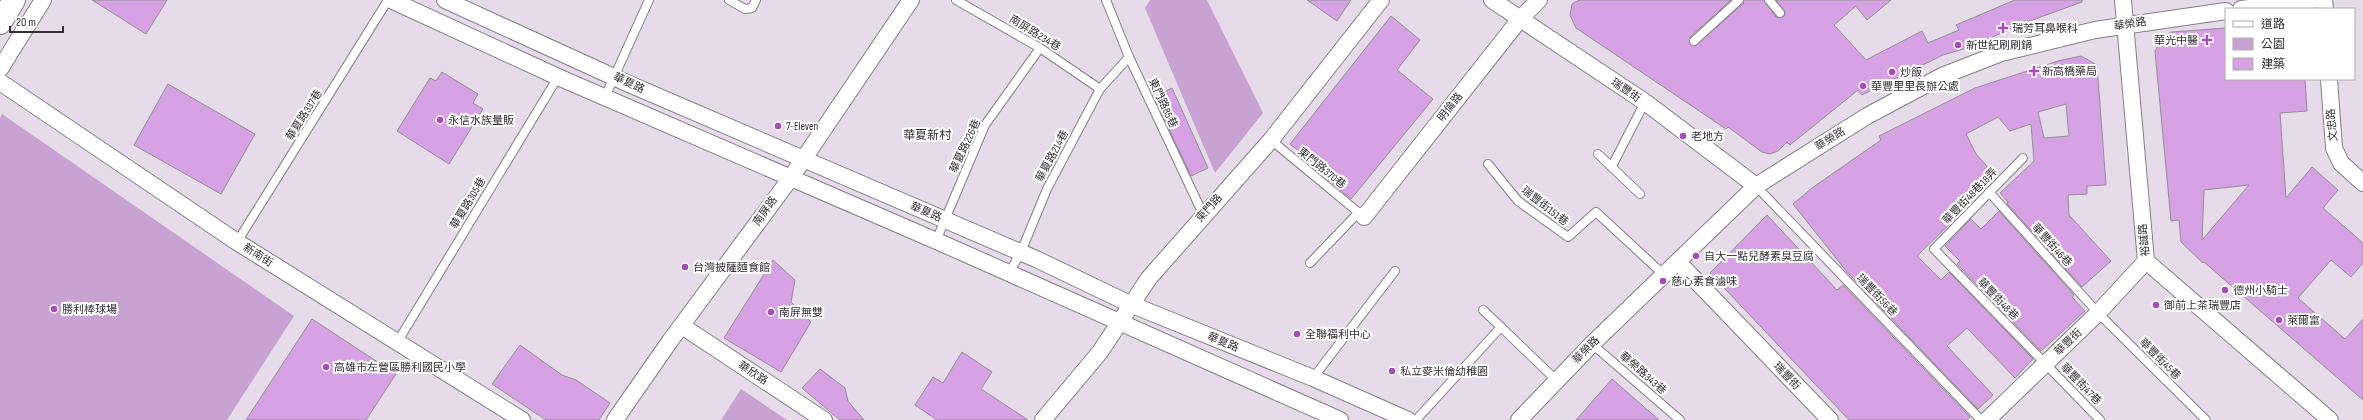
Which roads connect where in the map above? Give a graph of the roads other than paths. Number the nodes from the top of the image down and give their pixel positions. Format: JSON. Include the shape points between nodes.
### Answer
{"nodes":[{"id":1,"x":14,"y":0,"type":"edge"},
{"id":2,"x":43,"y":0,"type":"edge"},
{"id":3,"x":390,"y":0,"type":"edge"},
{"id":4,"x":445,"y":0,"type":"edge"},
{"id":5,"x":649,"y":0,"type":"edge"},
{"id":6,"x":729,"y":0,"type":"edge"},
{"id":7,"x":756,"y":0,"type":"edge"},
{"id":8,"x":912,"y":0,"type":"edge"},
{"id":9,"x":956,"y":0,"type":"edge"},
{"id":10,"x":1106,"y":0,"type":"edge"},
{"id":11,"x":1381,"y":0,"type":"edge"},
{"id":12,"x":1492,"y":0,"type":"edge"},
{"id":13,"x":1539,"y":0,"type":"edge"},
{"id":14,"x":1739,"y":0,"type":"edge"},
{"id":15,"x":1769,"y":0,"type":"edge"},
{"id":16,"x":2123,"y":0,"type":"edge"},
{"id":17,"x":2313,"y":0,"type":"edge"},
{"id":18,"x":2249,"y":8,"type":"edge"},
{"id":19,"x":2225,"y":11,"type":"edge"},
{"id":20,"x":1780,"y":13,"type":"dead end"},
{"id":21,"x":1520,"y":19,"type":"junction"},
{"id":22,"x":0,"y":23,"type":"edge"},
{"id":23,"x":2125,"y":25,"type":"junction"},
{"id":24,"x":1694,"y":41,"type":"dead end"},
{"id":25,"x":1040,"y":48,"type":"junction"},
{"id":26,"x":1129,"y":57,"type":"junction"},
{"id":27,"x":0,"y":69,"type":"edge"},
{"id":28,"x":614,"y":76,"type":"junction"},
{"id":29,"x":558,"y":77,"type":"junction"},
{"id":30,"x":2329,"y":80,"type":"edge"},
{"id":31,"x":0,"y":82,"type":"edge"},
{"id":32,"x":1100,"y":89,"type":"junction"},
{"id":33,"x":605,"y":97,"type":"junction"},
{"id":34,"x":1645,"y":102,"type":"junction"},
{"id":35,"x":1271,"y":140,"type":"junction"},
{"id":36,"x":1598,"y":154,"type":"dead end"},
{"id":37,"x":2023,"y":158,"type":"dead end"},
{"id":38,"x":803,"y":160,"type":"junction"},
{"id":39,"x":1488,"y":164,"type":"dead end"},
{"id":40,"x":1612,"y":166,"type":"junction"},
{"id":41,"x":790,"y":179,"type":"junction"},
{"id":42,"x":2363,"y":183,"type":"edge"},
{"id":43,"x":1756,"y":186,"type":"junction"},
{"id":44,"x":1989,"y":192,"type":"junction"},
{"id":45,"x":1640,"y":194,"type":"dead end"},
{"id":46,"x":1203,"y":214,"type":"junction"},
{"id":47,"x":1361,"y":215,"type":"junction"},
{"id":48,"x":944,"y":220,"type":"junction"},
{"id":49,"x":936,"y":241,"type":"junction"},
{"id":50,"x":237,"y":242,"type":"junction"},
{"id":51,"x":1934,"y":249,"type":"joint"},
{"id":52,"x":1020,"y":253,"type":"junction"},
{"id":53,"x":2146,"y":261,"type":"junction"},
{"id":54,"x":1678,"y":262,"type":"junction"},
{"id":55,"x":1310,"y":263,"type":"dead end"},
{"id":56,"x":1395,"y":271,"type":"dead end"},
{"id":57,"x":1009,"y":274,"type":"junction"},
{"id":58,"x":1664,"y":275,"type":"junction"},
{"id":59,"x":1130,"y":304,"type":"junction"},
{"id":60,"x":1483,"y":310,"type":"dead end"},
{"id":61,"x":2098,"y":313,"type":"junction"},
{"id":62,"x":1119,"y":322,"type":"junction"},
{"id":63,"x":682,"y":326,"type":"junction"},
{"id":64,"x":1501,"y":327,"type":"junction"},
{"id":65,"x":398,"y":341,"type":"junction"},
{"id":66,"x":1592,"y":344,"type":"junction"},
{"id":67,"x":2045,"y":364,"type":"junction"},
{"id":68,"x":1313,"y":378,"type":"junction"},
{"id":69,"x":1556,"y":380,"type":"junction"},
{"id":70,"x":522,"y":420,"type":"edge"},
{"id":71,"x":615,"y":420,"type":"edge"},
{"id":72,"x":824,"y":420,"type":"edge"},
{"id":73,"x":1043,"y":420,"type":"edge"},
{"id":74,"x":1340,"y":420,"type":"edge"},
{"id":75,"x":1408,"y":420,"type":"edge"},
{"id":76,"x":1416,"y":420,"type":"edge"},
{"id":77,"x":1518,"y":420,"type":"edge"},
{"id":78,"x":1680,"y":420,"type":"edge"},
{"id":79,"x":1830,"y":420,"type":"edge"},
{"id":80,"x":1981,"y":420,"type":"edge"},
{"id":81,"x":1987,"y":420,"type":"edge"},
{"id":82,"x":2100,"y":420,"type":"edge"},
{"id":83,"x":2206,"y":420,"type":"edge"},
{"id":84,"x":2330,"y":420,"type":"edge"}],
"edges":[{"from":1,"to":22,"type":"street"},
{"from":2,"to":27,"type":"street"},
{"from":3,"to":29,"type":"street","name":"華夏路"},
{"from":3,"to":50,"type":"lane","name":"華夏路337巷"},
{"from":4,"to":28,"type":"street","name":"華夏路"},
{"from":5,"to":28,"type":"lane"},
{"from":6,"to":7,"type":"lane","via":[[745,9],[752,8]]},
{"from":8,"to":38,"type":"street","name":"南屏路"},
{"from":9,"to":25,"type":"lane","name":"南屏路234巷"},
{"from":10,"to":26,"type":"lane","name":"東門路85巷"},
{"from":11,"to":35,"type":"street","name":"東門路"},
{"from":12,"to":21,"type":"street","name":"瑞豐街"},
{"from":13,"to":21,"type":"street","name":"明倫路"},
{"from":14,"to":24,"type":"lane"},
{"from":15,"to":20,"type":"lane"},
{"from":16,"to":23,"type":"street","name":"裕誠路"},
{"from":17,"to":18,"type":"street"},
{"from":19,"to":23,"type":"street","name":"華榮路"},
{"from":21,"to":34,"type":"street","name":"瑞豐街"},
{"from":21,"to":47,"type":"street","name":"明倫路"},
{"from":23,"to":43,"type":"street","name":"華榮路","via":[[2079,33],[2001,53],[1942,76],[1867,116]]},
{"from":23,"to":53,"type":"street","name":"裕誠路"},
{"from":25,"to":32,"type":"lane","name":"南屏路234巷"},
{"from":25,"to":48,"type":"lane","name":"華夏路226巷","via":[[985,125]]},
{"from":26,"to":32,"type":"lane","name":"華夏路214巷"},
{"from":26,"to":46,"type":"lane","name":"東門路85巷"},
{"from":28,"to":33,"type":"lane"},
{"from":28,"to":38,"type":"street","name":"華夏路"},
{"from":29,"to":33,"type":"street","name":"華夏路"},
{"from":29,"to":65,"type":"lane","name":"華夏路305巷"},
{"from":30,"to":42,"type":"street","name":"文忠路","via":[[2334,148],[2341,164]]},
{"from":31,"to":50,"type":"street","name":"新南街"},
{"from":32,"to":52,"type":"lane","name":"華夏路214巷","via":[[1047,189]]},
{"from":33,"to":41,"type":"street","name":"華夏路"},
{"from":34,"to":40,"type":"lane"},
{"from":34,"to":43,"type":"street","name":"瑞豐街"},
{"from":35,"to":46,"type":"street","name":"東門路"},
{"from":35,"to":47,"type":"lane","name":"東門路370巷"},
{"from":36,"to":40,"type":"lane"},
{"from":37,"to":44,"type":"lane","name":"華豐街48巷18弄"},
{"from":38,"to":41,"type":"street","name":"南屏路"},
{"from":38,"to":48,"type":"street","name":"華夏路"},
{"from":39,"to":58,"type":"lane","name":"瑞豐街151巷","via":[[1518,201],[1568,237],[1596,212]]},
{"from":40,"to":45,"type":"lane"},
{"from":41,"to":49,"type":"street","name":"華夏路"},
{"from":41,"to":63,"type":"street","name":"南屏路"},
{"from":43,"to":54,"type":"street","name":"華榮路"},
{"from":43,"to":80,"type":"lane","name":"瑞豐街56巷"},
{"from":44,"to":51,"type":"lane","name":"華豐街48巷18弄"},
{"from":44,"to":61,"type":"lane","name":"華豐街46巷"},
{"from":46,"to":59,"type":"street","name":"東門路"},
{"from":47,"to":55,"type":"lane"},
{"from":48,"to":49,"type":"lane","name":"華夏路226巷"},
{"from":48,"to":52,"type":"street","name":"華夏路"},
{"from":49,"to":57,"type":"street","name":"華夏路"},
{"from":50,"to":65,"type":"street","name":"新南街"},
{"from":51,"to":67,"type":"lane","name":"華豐街48巷"},
{"from":52,"to":57,"type":"lane","name":"華夏路214巷"},
{"from":52,"to":59,"type":"street","name":"華夏路"},
{"from":53,"to":61,"type":"street","name":"華豐街"},
{"from":53,"to":84,"type":"street","name":"裕誠路"},
{"from":54,"to":58,"type":"street","name":"華榮路"},
{"from":54,"to":79,"type":"street","name":"瑞豐街"},
{"from":56,"to":68,"type":"lane"},
{"from":57,"to":62,"type":"street","name":"華夏路"},
{"from":58,"to":66,"type":"street","name":"華榮路"},
{"from":59,"to":62,"type":"street","name":"東門路"},
{"from":59,"to":68,"type":"street","name":"華夏路"},
{"from":60,"to":64,"type":"lane"},
{"from":61,"to":67,"type":"street","name":"華豐街"},
{"from":61,"to":83,"type":"lane","name":"華豐街45巷"},
{"from":62,"to":73,"type":"street","name":"東門路","via":[[1100,352]]},
{"from":62,"to":74,"type":"street","name":"華夏路"},
{"from":63,"to":71,"type":"street","name":"南屏路"},
{"from":63,"to":72,"type":"street","name":"華欣路"},
{"from":64,"to":69,"type":"lane"},
{"from":64,"to":76,"type":"lane"},
{"from":65,"to":70,"type":"street","name":"新南街"},
{"from":66,"to":69,"type":"street","name":"華榮路"},
{"from":66,"to":78,"type":"lane","name":"華榮路343巷"},
{"from":67,"to":81,"type":"street","name":"華豐街"},
{"from":67,"to":82,"type":"lane","name":"華豐街47巷"},
{"from":68,"to":75,"type":"street","name":"華夏路"},
{"from":69,"to":77,"type":"street","name":"華榮路"}]}
